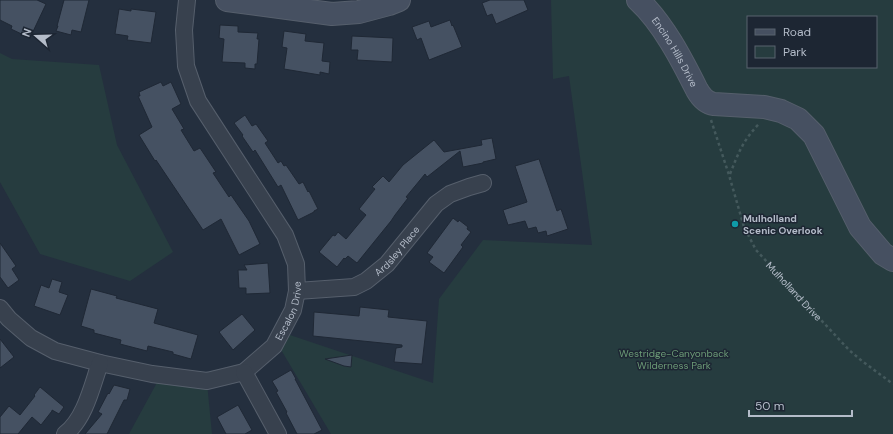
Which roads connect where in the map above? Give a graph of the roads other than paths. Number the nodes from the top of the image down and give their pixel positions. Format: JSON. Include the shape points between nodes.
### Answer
{"nodes":[{"id":1,"x":187,"y":0,"type":"edge"},
{"id":2,"x":227,"y":0,"type":"edge"},
{"id":3,"x":399,"y":0,"type":"edge"},
{"id":4,"x":638,"y":0,"type":"edge"},
{"id":5,"x":249,"y":2,"type":"edge"},
{"id":6,"x":483,"y":183,"type":"dead end"},
{"id":7,"x":893,"y":260,"type":"edge"},
{"id":8,"x":297,"y":291,"type":"junction"},
{"id":9,"x":0,"y":308,"type":"edge"},
{"id":10,"x":100,"y":363,"type":"junction"},
{"id":11,"x":244,"y":372,"type":"junction"},
{"id":12,"x":65,"y":434,"type":"edge"},
{"id":13,"x":278,"y":434,"type":"edge"}],
"edges":[{"from":1,"to":8,"type":"street","name":"Escalon Drive","via":[[184,30],[186,66],[198,101],[285,235],[296,264]]},
{"from":2,"to":5,"type":"main road"},
{"from":3,"to":5,"type":"main road","via":[[358,12],[332,14]]},
{"from":4,"to":7,"type":"main road","name":"Encino Hills Drive","via":[[664,30],[697,90],[710,104],[764,107],[798,119],[814,136],[860,227],[883,254]]},
{"from":6,"to":8,"type":"street","name":"Ardsley Place","via":[[450,194],[436,204],[387,264],[366,281],[354,287]]},
{"from":8,"to":11,"type":"street","name":"Escalon Drive","via":[[293,310],[274,346]]},
{"from":9,"to":10,"type":"street","name":"Escalon Drive","via":[[31,338],[55,351]]},
{"from":10,"to":11,"type":"street","name":"Escalon Drive","via":[[152,374],[207,381]]},
{"from":10,"to":12,"type":"street","via":[[84,410]]},
{"from":11,"to":13,"type":"street"}]}
